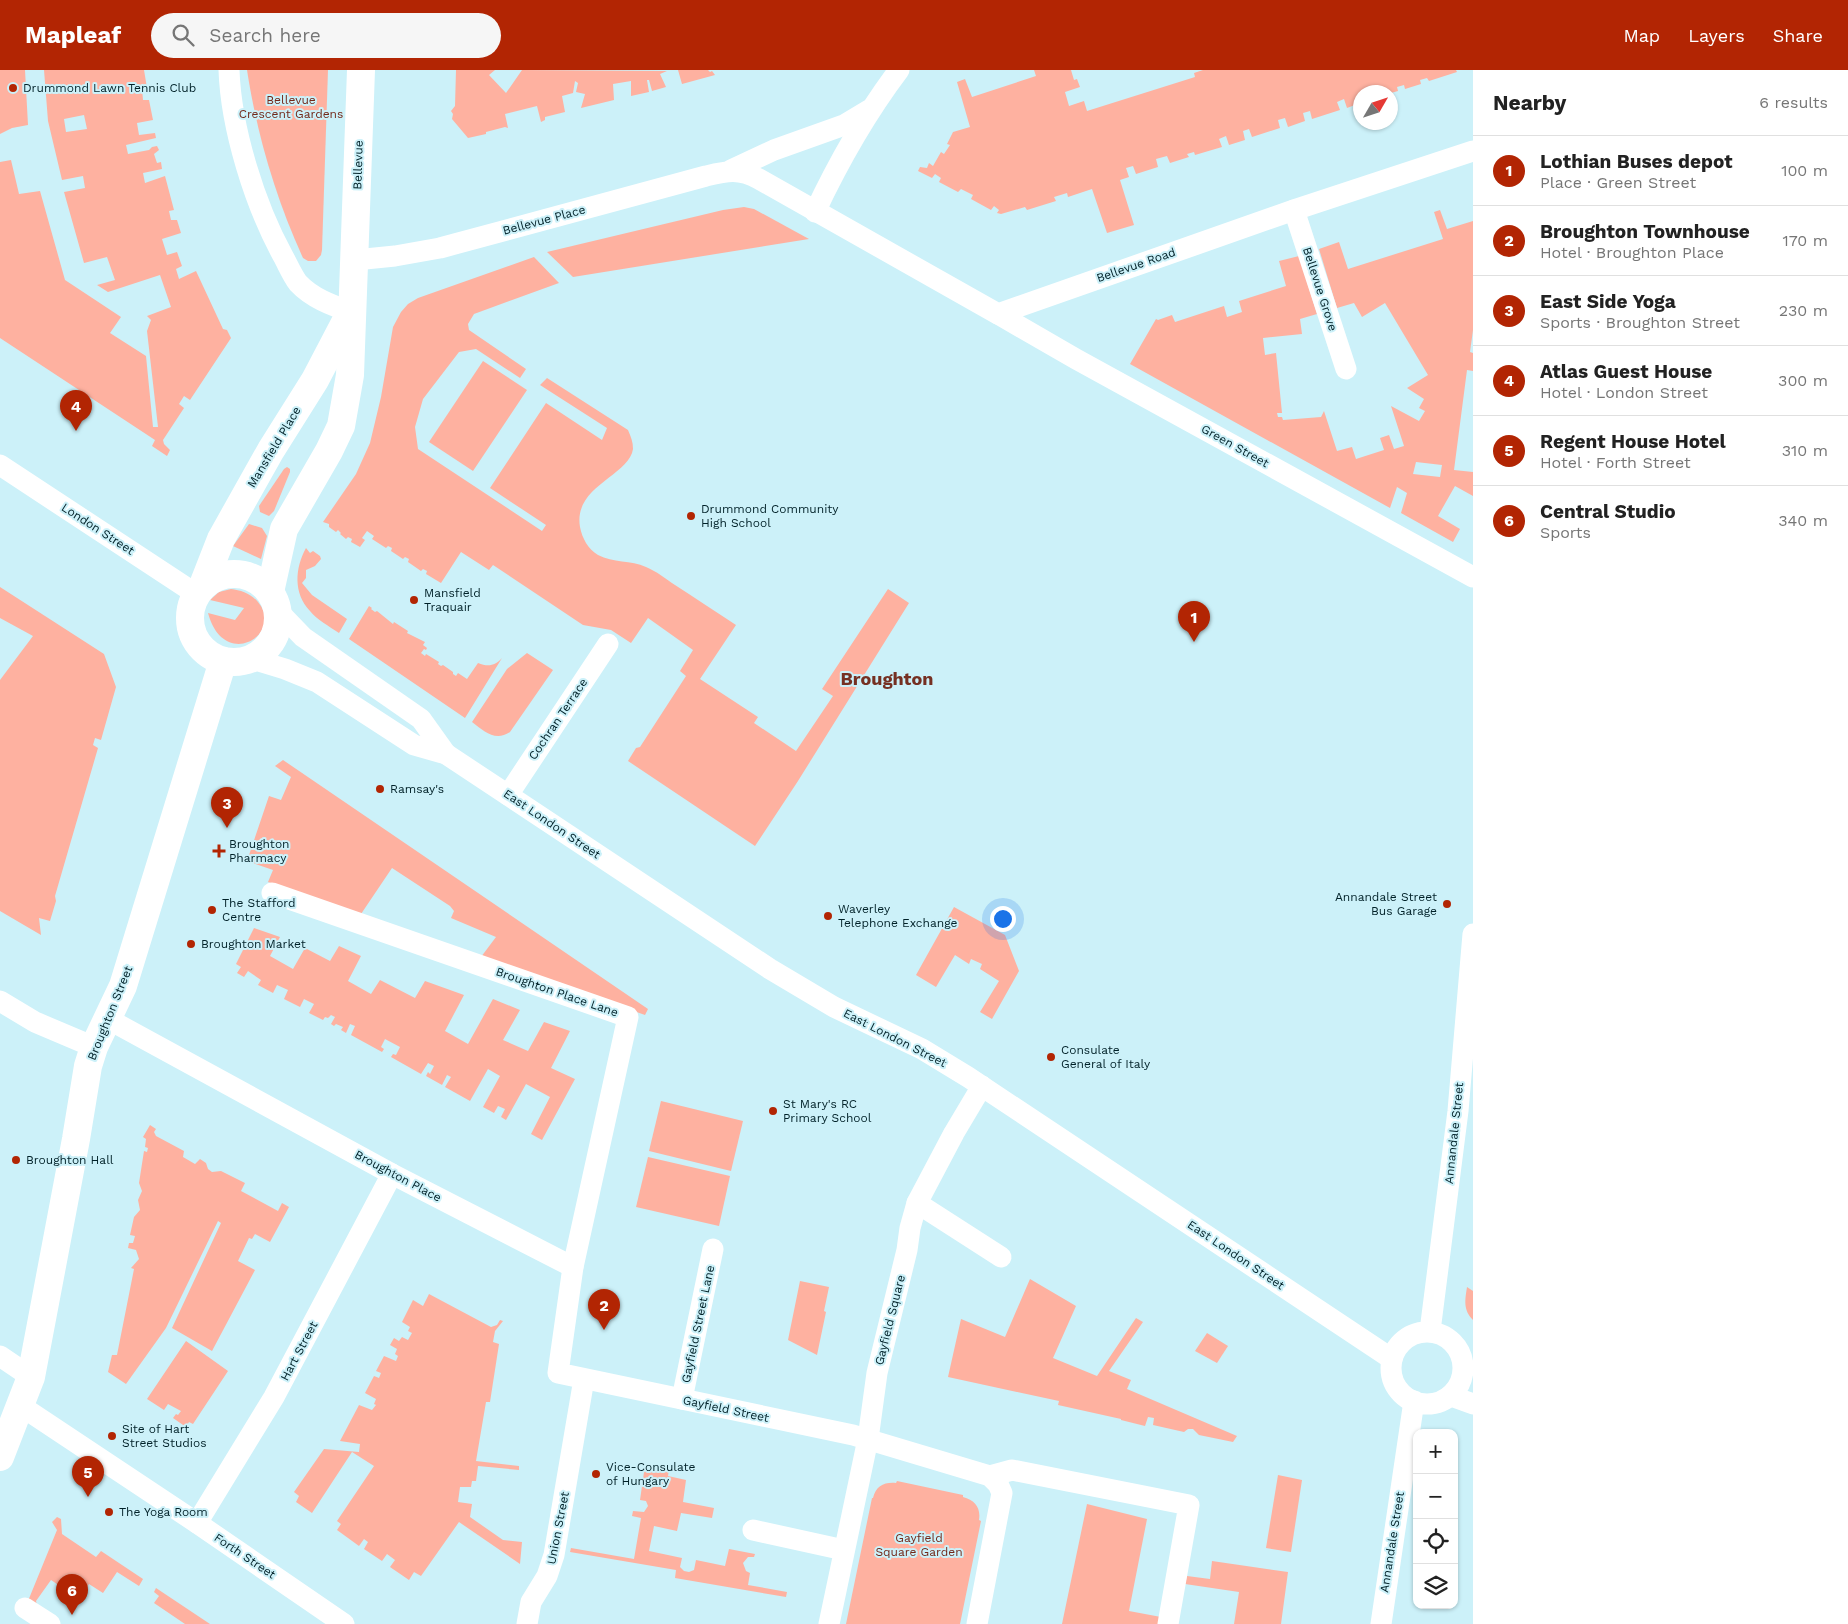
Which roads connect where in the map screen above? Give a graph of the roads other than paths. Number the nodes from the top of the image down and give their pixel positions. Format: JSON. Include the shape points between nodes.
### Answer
{"nodes":[{"id":1,"x":229,"y":70,"type":"edge"},
{"id":2,"x":361,"y":70,"type":"edge"},
{"id":3,"x":899,"y":70,"type":"edge"},
{"id":4,"x":871,"y":108,"type":"junction"},
{"id":5,"x":1473,"y":151,"type":"edge"},
{"id":6,"x":731,"y":170,"type":"junction"},
{"id":7,"x":1294,"y":210,"type":"junction"},
{"id":8,"x":816,"y":212,"type":"junction"},
{"id":9,"x":355,"y":260,"type":"junction"},
{"id":10,"x":351,"y":312,"type":"junction"},
{"id":11,"x":998,"y":314,"type":"junction"},
{"id":12,"x":1346,"y":368,"type":"dead end"},
{"id":13,"x":0,"y":465,"type":"edge"},
{"id":14,"x":1473,"y":577,"type":"edge"},
{"id":15,"x":200,"y":590,"type":"junction"},
{"id":16,"x":274,"y":601,"type":"junction"},
{"id":17,"x":608,"y":644,"type":"dead end"},
{"id":18,"x":252,"y":659,"type":"junction"},
{"id":19,"x":223,"y":661,"type":"junction"},
{"id":20,"x":446,"y":754,"type":"junction"},
{"id":21,"x":508,"y":795,"type":"junction"},
{"id":22,"x":272,"y":893,"type":"dead end"},
{"id":23,"x":1473,"y":934,"type":"edge"},
{"id":24,"x":0,"y":1001,"type":"edge"},
{"id":25,"x":108,"y":1019,"type":"junction"},
{"id":26,"x":94,"y":1047,"type":"junction"},
{"id":27,"x":982,"y":1086,"type":"junction"},
{"id":28,"x":392,"y":1174,"type":"junction"},
{"id":29,"x":917,"y":1203,"type":"junction"},
{"id":30,"x":713,"y":1249,"type":"dead end"},
{"id":31,"x":1001,"y":1257,"type":"dead end"},
{"id":32,"x":573,"y":1267,"type":"junction"},
{"id":33,"x":1430,"y":1331,"type":"junction"},
{"id":34,"x":0,"y":1356,"type":"edge"},
{"id":35,"x":1392,"y":1359,"type":"junction"},
{"id":36,"x":1468,"y":1361,"type":"edge"},
{"id":37,"x":31,"y":1377,"type":"junction"},
{"id":38,"x":584,"y":1379,"type":"junction"},
{"id":39,"x":1451,"y":1396,"type":"junction"},
{"id":40,"x":682,"y":1400,"type":"junction"},
{"id":41,"x":1414,"y":1402,"type":"junction"},
{"id":42,"x":1473,"y":1404,"type":"edge"},
{"id":43,"x":21,"y":1406,"type":"junction"},
{"id":44,"x":868,"y":1439,"type":"junction"},
{"id":45,"x":0,"y":1457,"type":"edge"},
{"id":46,"x":990,"y":1476,"type":"junction"},
{"id":47,"x":197,"y":1523,"type":"junction"},
{"id":48,"x":753,"y":1530,"type":"dead end"},
{"id":49,"x":844,"y":1550,"type":"junction"},
{"id":50,"x":25,"y":1608,"type":"dead end"},
{"id":51,"x":50,"y":1624,"type":"edge"},
{"id":52,"x":344,"y":1624,"type":"edge"},
{"id":53,"x":527,"y":1624,"type":"edge"},
{"id":54,"x":829,"y":1624,"type":"edge"},
{"id":55,"x":977,"y":1624,"type":"edge"},
{"id":56,"x":1168,"y":1624,"type":"edge"},
{"id":57,"x":1381,"y":1624,"type":"edge"}],
"edges":[{"from":1,"to":10,"type":"street","via":[[239,136],[254,189],[273,238],[296,281],[325,302]]},
{"from":2,"to":9,"type":"main road","name":"Bellevue"},
{"from":3,"to":4,"type":"street","name":"Bellevue Place"},
{"from":4,"to":6,"type":"street","name":"Bellevue Place","via":[[844,125],[774,150]]},
{"from":4,"to":8,"type":"street","name":"Bellevue Place","via":[[833,173]]},
{"from":5,"to":7,"type":"street","name":"Bellevue Road"},
{"from":6,"to":8,"type":"street","name":"Bellevue Place","via":[[752,175]]},
{"from":6,"to":9,"type":"street","name":"Bellevue Place","via":[[440,248]]},
{"from":7,"to":11,"type":"street","name":"Bellevue Road"},
{"from":7,"to":12,"type":"street","name":"Bellevue Grove"},
{"from":8,"to":11,"type":"street"},
{"from":9,"to":10,"type":"main road","name":"Mansfield Place"},
{"from":10,"to":15,"type":"main road","name":"Mansfield Place","via":[[221,540]]},
{"from":10,"to":16,"type":"main road","name":"Mansfield Place","via":[[350,375],[341,426],[284,529]]},
{"from":11,"to":14,"type":"street","name":"Green Street"},
{"from":13,"to":15,"type":"street","name":"London Street"},
{"from":15,"to":16,"type":"main road","via":[[222,575],[243,574],[262,584]]},
{"from":15,"to":19,"type":"main road","via":[[190,611],[191,630],[206,653]]},
{"from":16,"to":18,"type":"main road","via":[[278,626],[273,640]]},
{"from":16,"to":20,"type":"street","name":"East London Street","via":[[303,637],[421,719]]},
{"from":17,"to":21,"type":"street","name":"Cochran Terrace"},
{"from":18,"to":19,"type":"main road"},
{"from":18,"to":20,"type":"street","name":"East London Street","via":[[317,682],[414,745]]},
{"from":19,"to":25,"type":"main road","name":"Broughton Street","via":[[123,986]]},
{"from":20,"to":21,"type":"street","name":"East London Street"},
{"from":21,"to":27,"type":"street","name":"East London Street","via":[[770,969],[839,1010],[922,1050]]},
{"from":22,"to":32,"type":"street","name":"Broughton Place Lane","via":[[628,1017]]},
{"from":23,"to":33,"type":"street","name":"Annandale Street","via":[[1458,1111]]},
{"from":24,"to":26,"type":"street","via":[[35,1022]]},
{"from":25,"to":26,"type":"main road","name":"Broughton Street"},
{"from":25,"to":28,"type":"street","name":"Broughton Place"},
{"from":26,"to":37,"type":"main road","name":"Broughton Street"},
{"from":27,"to":29,"type":"street","name":"Gayfield Square"},
{"from":27,"to":35,"type":"street","name":"East London Street"},
{"from":28,"to":32,"type":"street","name":"Broughton Place"},
{"from":28,"to":47,"type":"street","name":"Hart Street","via":[[274,1396]]},
{"from":29,"to":31,"type":"street"},
{"from":29,"to":44,"type":"street","name":"Gayfield Square","via":[[877,1373]]},
{"from":30,"to":40,"type":"street","name":"Gayfield Street Lane"},
{"from":32,"to":38,"type":"street","via":[[558,1373]]},
{"from":33,"to":35,"type":"street","via":[[1404,1339]]},
{"from":33,"to":36,"type":"street","via":[[1452,1341]]},
{"from":34,"to":37,"type":"street"},
{"from":35,"to":41,"type":"street","via":[[1395,1385]]},
{"from":36,"to":39,"type":"street","via":[[1460,1384]]},
{"from":37,"to":43,"type":"main road","name":"Broughton Street"},
{"from":38,"to":40,"type":"street","name":"Gayfield Street"},
{"from":38,"to":53,"type":"street","name":"Union Street","via":[[554,1556],[547,1576],[531,1602]]},
{"from":39,"to":41,"type":"street","via":[[1435,1403]]},
{"from":39,"to":42,"type":"street"},
{"from":40,"to":44,"type":"street","name":"Gayfield Street"},
{"from":41,"to":57,"type":"street","name":"Annandale Street"},
{"from":43,"to":45,"type":"main road","name":"Broughton Street"},
{"from":43,"to":47,"type":"street","name":"Forth Street"},
{"from":44,"to":46,"type":"street"},
{"from":44,"to":49,"type":"street","name":"Gayfield Square"},
{"from":46,"to":55,"type":"street","via":[[1002,1493]]},
{"from":46,"to":56,"type":"street","via":[[1012,1470],[1189,1505]]},
{"from":47,"to":52,"type":"street","name":"Forth Street"},
{"from":48,"to":49,"type":"street"},
{"from":49,"to":54,"type":"street","name":"Gayfield Square"},
{"from":50,"to":51,"type":"street"}]}
